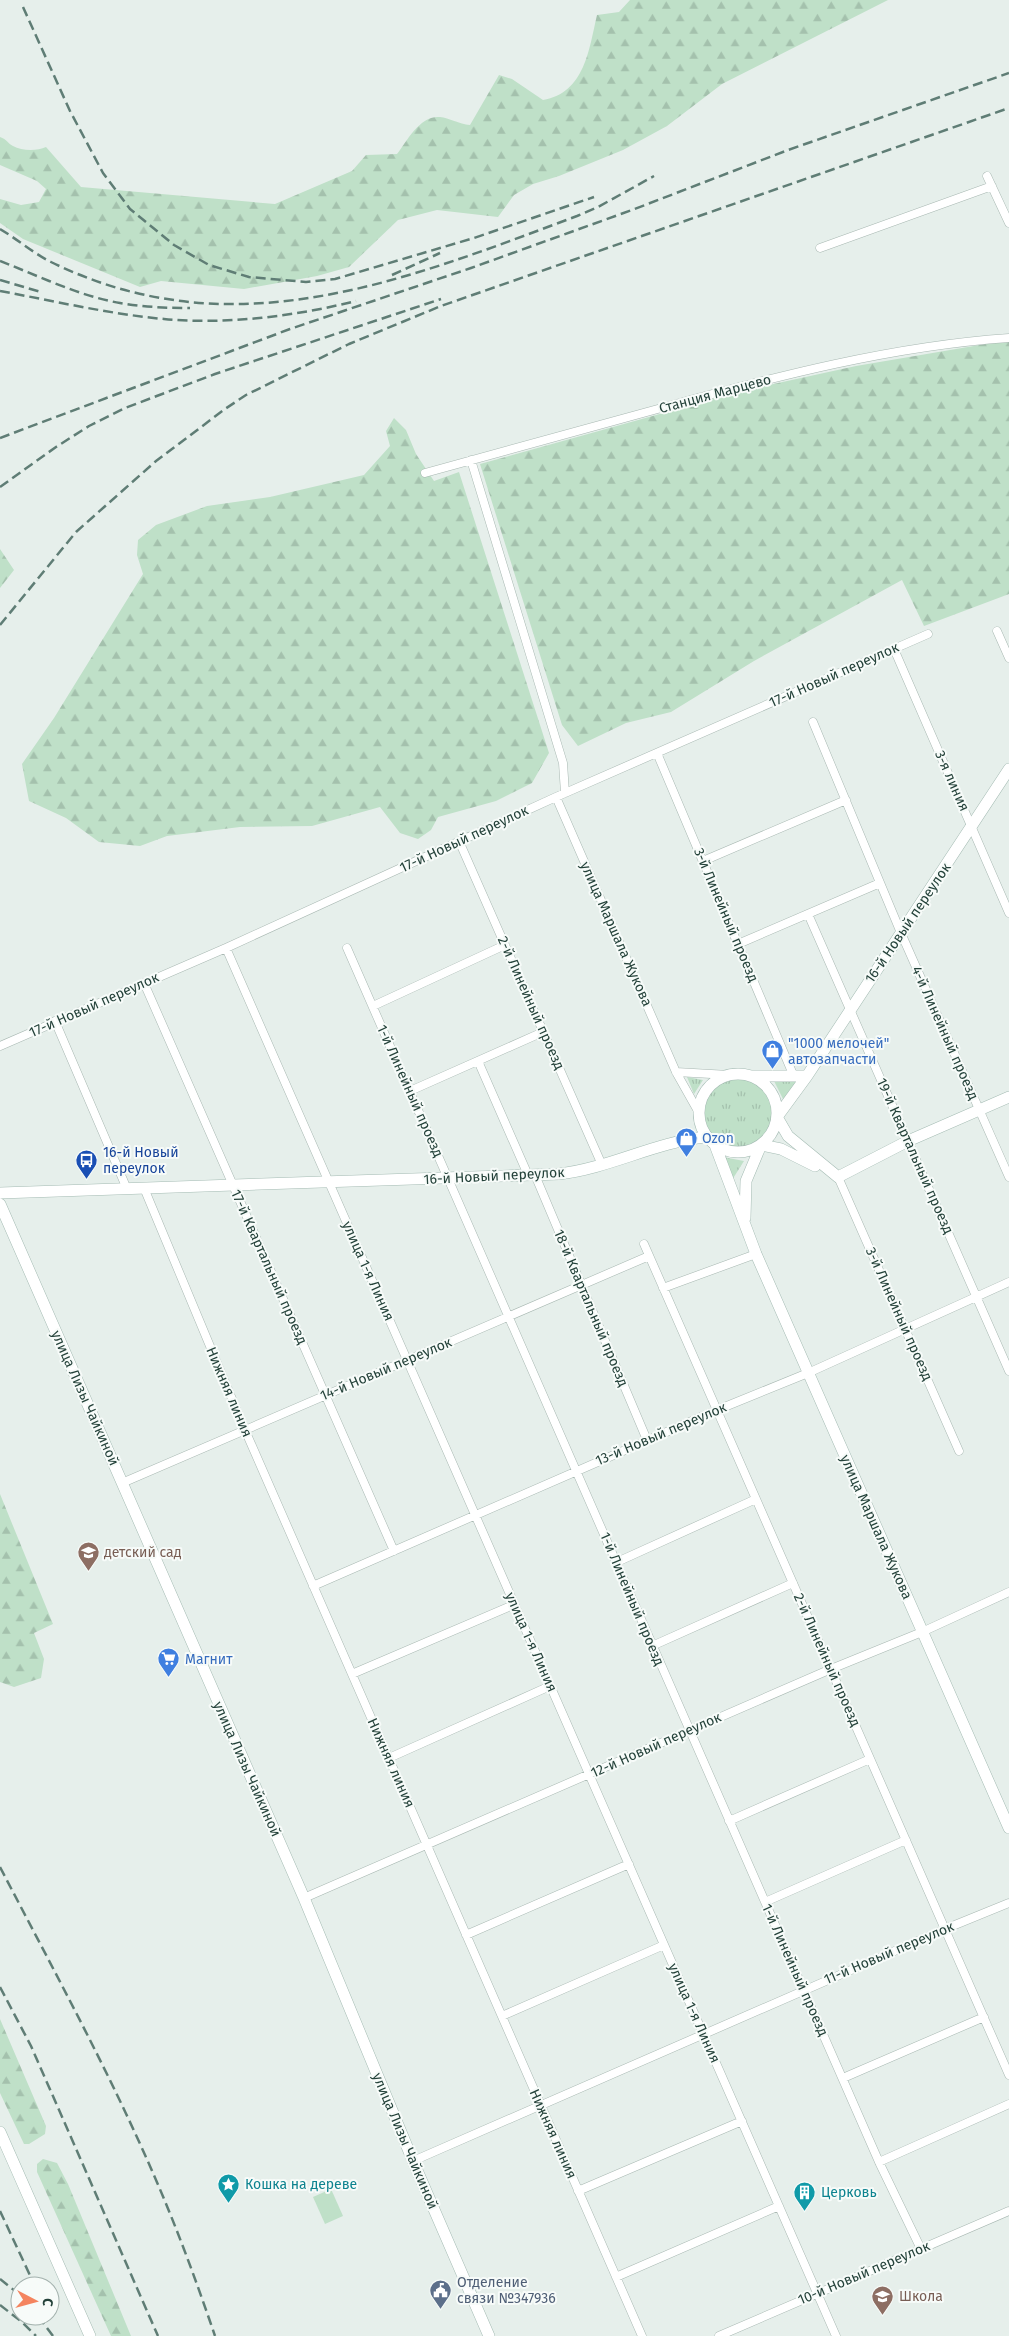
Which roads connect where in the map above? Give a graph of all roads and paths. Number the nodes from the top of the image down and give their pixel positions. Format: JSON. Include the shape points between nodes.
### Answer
{"nodes":[{"id":1,"x":987,"y":176,"type":"dead end"},
{"id":2,"x":992,"y":186,"type":"junction"},
{"id":3,"x":1009,"y":197,"type":"edge"},
{"id":4,"x":999,"y":200,"type":"junction"},
{"id":5,"x":1009,"y":223,"type":"edge"},
{"id":6,"x":820,"y":248,"type":"dead end"},
{"id":7,"x":1009,"y":338,"type":"edge"},
{"id":8,"x":471,"y":460,"type":"junction"},
{"id":9,"x":425,"y":473,"type":"dead end"},
{"id":10,"x":997,"y":631,"type":"dead end"},
{"id":11,"x":928,"y":634,"type":"dead end"},
{"id":12,"x":894,"y":649,"type":"junction"},
{"id":13,"x":1009,"y":658,"type":"edge"},
{"id":14,"x":813,"y":722,"type":"dead end"},
{"id":15,"x":657,"y":752,"type":"junction"},
{"id":16,"x":1009,"y":770,"type":"edge"},
{"id":17,"x":565,"y":793,"type":"junction"},
{"id":18,"x":556,"y":796,"type":"junction"},
{"id":19,"x":846,"y":800,"type":"junction"},
{"id":20,"x":972,"y":828,"type":"junction"},
{"id":21,"x":459,"y":841,"type":"junction"},
{"id":22,"x":703,"y":861,"type":"junction"},
{"id":23,"x":880,"y":883,"type":"junction"},
{"id":24,"x":1009,"y":912,"type":"edge"},
{"id":25,"x":808,"y":914,"type":"junction"},
{"id":26,"x":901,"y":933,"type":"junction"},
{"id":27,"x":738,"y":944,"type":"junction"},
{"id":28,"x":505,"y":945,"type":"junction"},
{"id":29,"x":226,"y":948,"type":"junction"},
{"id":30,"x":347,"y":948,"type":"dead end"},
{"id":31,"x":144,"y":983,"type":"junction"},
{"id":32,"x":373,"y":1006,"type":"junction"},
{"id":33,"x":850,"y":1010,"type":"junction"},
{"id":34,"x":55,"y":1021,"type":"junction"},
{"id":35,"x":543,"y":1032,"type":"junction"},
{"id":36,"x":0,"y":1046,"type":"edge"},
{"id":37,"x":478,"y":1061,"type":"junction"},
{"id":38,"x":676,"y":1072,"type":"junction"},
{"id":39,"x":728,"y":1075,"type":"junction"},
{"id":40,"x":750,"y":1076,"type":"junction"},
{"id":41,"x":788,"y":1076,"type":"junction"},
{"id":42,"x":806,"y":1076,"type":"junction"},
{"id":43,"x":410,"y":1091,"type":"junction"},
{"id":44,"x":1009,"y":1098,"type":"edge"},
{"id":45,"x":979,"y":1110,"type":"junction"},
{"id":46,"x":698,"y":1113,"type":"junction"},
{"id":47,"x":777,"y":1117,"type":"junction"},
{"id":48,"x":706,"y":1137,"type":"junction"},
{"id":49,"x":682,"y":1139,"type":"junction"},
{"id":50,"x":908,"y":1142,"type":"junction"},
{"id":51,"x":761,"y":1145,"type":"junction"},
{"id":52,"x":716,"y":1146,"type":"junction"},
{"id":53,"x":602,"y":1165,"type":"junction"},
{"id":54,"x":531,"y":1175,"type":"junction"},
{"id":55,"x":838,"y":1177,"type":"junction"},
{"id":56,"x":1009,"y":1177,"type":"edge"},
{"id":57,"x":449,"y":1179,"type":"junction"},
{"id":58,"x":329,"y":1183,"type":"junction"},
{"id":59,"x":233,"y":1186,"type":"junction"},
{"id":60,"x":144,"y":1188,"type":"junction"},
{"id":61,"x":127,"y":1189,"type":"junction"},
{"id":62,"x":0,"y":1193,"type":"edge"},
{"id":63,"x":0,"y":1204,"type":"edge"},
{"id":64,"x":744,"y":1225,"type":"junction"},
{"id":65,"x":644,"y":1244,"type":"dead end"},
{"id":66,"x":756,"y":1254,"type":"junction"},
{"id":67,"x":649,"y":1256,"type":"junction"},
{"id":68,"x":1009,"y":1282,"type":"edge"},
{"id":69,"x":581,"y":1285,"type":"junction"},
{"id":70,"x":663,"y":1288,"type":"junction"},
{"id":71,"x":976,"y":1297,"type":"junction"},
{"id":72,"x":508,"y":1317,"type":"junction"},
{"id":73,"x":906,"y":1328,"type":"junction"},
{"id":74,"x":407,"y":1360,"type":"junction"},
{"id":75,"x":1009,"y":1372,"type":"edge"},
{"id":76,"x":808,"y":1373,"type":"junction"},
{"id":77,"x":325,"y":1395,"type":"junction"},
{"id":78,"x":717,"y":1410,"type":"junction"},
{"id":79,"x":245,"y":1430,"type":"junction"},
{"id":80,"x":647,"y":1440,"type":"junction"},
{"id":81,"x":959,"y":1451,"type":"dead end"},
{"id":82,"x":577,"y":1471,"type":"junction"},
{"id":83,"x":122,"y":1483,"type":"junction"},
{"id":84,"x":756,"y":1499,"type":"junction"},
{"id":85,"x":475,"y":1515,"type":"junction"},
{"id":86,"x":394,"y":1551,"type":"junction"},
{"id":87,"x":617,"y":1562,"type":"junction"},
{"id":88,"x":793,"y":1583,"type":"junction"},
{"id":89,"x":313,"y":1586,"type":"junction"},
{"id":90,"x":1009,"y":1592,"type":"edge"},
{"id":91,"x":513,"y":1605,"type":"junction"},
{"id":92,"x":922,"y":1632,"type":"junction"},
{"id":93,"x":652,"y":1646,"type":"junction"},
{"id":94,"x":831,"y":1669,"type":"junction"},
{"id":95,"x":352,"y":1674,"type":"junction"},
{"id":96,"x":550,"y":1686,"type":"junction"},
{"id":97,"x":690,"y":1730,"type":"junction"},
{"id":98,"x":389,"y":1758,"type":"junction"},
{"id":99,"x":870,"y":1759,"type":"junction"},
{"id":100,"x":589,"y":1774,"type":"junction"},
{"id":101,"x":729,"y":1820,"type":"junction"},
{"id":102,"x":1009,"y":1828,"type":"edge"},
{"id":103,"x":906,"y":1840,"type":"junction"},
{"id":104,"x":427,"y":1845,"type":"junction"},
{"id":105,"x":629,"y":1864,"type":"junction"},
{"id":106,"x":304,"y":1898,"type":"junction"},
{"id":107,"x":765,"y":1902,"type":"junction"},
{"id":108,"x":1009,"y":1903,"type":"edge"},
{"id":109,"x":945,"y":1929,"type":"junction"},
{"id":110,"x":466,"y":1935,"type":"junction"},
{"id":111,"x":664,"y":1945,"type":"junction"},
{"id":112,"x":804,"y":1990,"type":"junction"},
{"id":113,"x":502,"y":2016,"type":"junction"},
{"id":114,"x":984,"y":2017,"type":"junction"},
{"id":115,"x":704,"y":2034,"type":"junction"},
{"id":116,"x":1009,"y":2075,"type":"edge"},
{"id":117,"x":843,"y":2078,"type":"junction"},
{"id":118,"x":1009,"y":2104,"type":"edge"},
{"id":119,"x":541,"y":2105,"type":"junction"},
{"id":120,"x":742,"y":2121,"type":"junction"},
{"id":121,"x":0,"y":2132,"type":"edge"},
{"id":122,"x":413,"y":2161,"type":"junction"},
{"id":123,"x":879,"y":2162,"type":"junction"},
{"id":124,"x":578,"y":2191,"type":"junction"},
{"id":125,"x":779,"y":2206,"type":"junction"},
{"id":126,"x":1009,"y":2211,"type":"edge"},
{"id":127,"x":921,"y":2249,"type":"junction"},
{"id":128,"x":616,"y":2277,"type":"junction"},
{"id":129,"x":818,"y":2293,"type":"junction"},
{"id":130,"x":90,"y":2336,"type":"edge"},
{"id":131,"x":489,"y":2336,"type":"edge"},
{"id":132,"x":642,"y":2336,"type":"edge"},
{"id":133,"x":719,"y":2336,"type":"edge"},
{"id":134,"x":836,"y":2336,"type":"edge"}],
"edges":[{"from":1,"to":2,"type":"street"},
{"from":2,"to":4,"type":"street"},
{"from":2,"to":6,"type":"street"},
{"from":3,"to":4,"type":"street"},
{"from":4,"to":5,"type":"street"},
{"from":7,"to":8,"type":"street","name":"Станция Марцево","via":[[966,341],[756,382]]},
{"from":8,"to":9,"type":"street","name":"Станция Марцево"},
{"from":8,"to":17,"type":"street","via":[[563,763]]},
{"from":10,"to":13,"type":"street"},
{"from":11,"to":12,"type":"street","name":"17-й Новый переулок"},
{"from":12,"to":15,"type":"street","name":"17-й Новый переулок"},
{"from":12,"to":20,"type":"street","name":"3-я линия"},
{"from":14,"to":19,"type":"street","name":"4-й Линейный проезд"},
{"from":15,"to":17,"type":"street","name":"17-й Новый переулок"},
{"from":15,"to":22,"type":"street","name":"3-й Линейный проезд"},
{"from":16,"to":20,"type":"main road","name":"16-й Новый переулок"},
{"from":17,"to":18,"type":"street","name":"17-й Новый переулок"},
{"from":18,"to":21,"type":"street","name":"17-й Новый переулок"},
{"from":18,"to":38,"type":"street","name":"улица Маршала Жукова"},
{"from":19,"to":22,"type":"street"},
{"from":19,"to":23,"type":"street","name":"4-й Линейный проезд"},
{"from":20,"to":24,"type":"street","name":"3-я линия"},
{"from":20,"to":26,"type":"main road","name":"16-й Новый переулок"},
{"from":21,"to":28,"type":"street","name":"2-й Линейный проезд"},
{"from":21,"to":29,"type":"street","name":"17-й Новый переулок"},
{"from":22,"to":27,"type":"street","name":"3-й Линейный проезд"},
{"from":23,"to":25,"type":"street"},
{"from":23,"to":26,"type":"street","name":"4-й Линейный проезд"},
{"from":25,"to":27,"type":"street"},
{"from":25,"to":33,"type":"street","name":"19-й Квартальный проезд"},
{"from":26,"to":33,"type":"main road","name":"16-й Новый переулок"},
{"from":26,"to":45,"type":"street","name":"4-й Линейный проезд"},
{"from":27,"to":41,"type":"street","name":"3-й Линейный проезд","via":[[792,1072]]},
{"from":28,"to":32,"type":"street"},
{"from":28,"to":35,"type":"street","name":"2-й Линейный проезд"},
{"from":29,"to":31,"type":"street","name":"17-й Новый переулок"},
{"from":29,"to":58,"type":"street","name":"улица 1-я Линия"},
{"from":30,"to":32,"type":"street","name":"1-й Линейный проезд"},
{"from":31,"to":34,"type":"street","name":"17-й Новый переулок"},
{"from":31,"to":59,"type":"street","name":"17-й Квартальный проезд"},
{"from":32,"to":43,"type":"street","name":"1-й Линейный проезд"},
{"from":33,"to":42,"type":"main road","name":"16-й Новый переулок"},
{"from":33,"to":50,"type":"street","name":"19-й Квартальный проезд"},
{"from":34,"to":36,"type":"street","name":"17-й Новый переулок"},
{"from":34,"to":61,"type":"street"},
{"from":35,"to":37,"type":"street"},
{"from":35,"to":53,"type":"street","name":"2-й Линейный проезд"},
{"from":37,"to":43,"type":"street"},
{"from":37,"to":54,"type":"street","name":"18-й Квартальный проезд"},
{"from":38,"to":39,"type":"street"},
{"from":38,"to":46,"type":"street","name":"улица Маршала Жукова"},
{"from":39,"to":40,"type":"main road"},
{"from":39,"to":46,"type":"main road","via":[[709,1086],[700,1100]]},
{"from":40,"to":41,"type":"main road"},
{"from":40,"to":47,"type":"main road","via":[[770,1091]]},
{"from":41,"to":42,"type":"main road"},
{"from":42,"to":47,"type":"main road","name":"16-й Новый переулок"},
{"from":43,"to":57,"type":"street","name":"1-й Линейный проезд"},
{"from":44,"to":45,"type":"main road"},
{"from":45,"to":50,"type":"main road"},
{"from":45,"to":56,"type":"street","name":"4-й Линейный проезд"},
{"from":46,"to":48,"type":"main road"},
{"from":46,"to":49,"type":"main road"},
{"from":47,"to":51,"type":"main road","via":[[774,1130]]},
{"from":47,"to":55,"type":"main road","via":[[788,1136]]},
{"from":48,"to":49,"type":"main road","name":"16-й Новый переулок"},
{"from":48,"to":52,"type":"main road"},
{"from":49,"to":53,"type":"main road","name":"16-й Новый переулок"},
{"from":50,"to":55,"type":"main road"},
{"from":50,"to":71,"type":"street","name":"19-й Квартальный проезд"},
{"from":51,"to":52,"type":"main road","via":[[737,1152]]},
{"from":51,"to":55,"type":"main road","via":[[781,1149]]},
{"from":51,"to":64,"type":"main road","name":"улица Маршала Жукова","via":[[746,1181]]},
{"from":52,"to":64,"type":"main road","name":"улица Маршала Жукова"},
{"from":53,"to":54,"type":"main road","name":"16-й Новый переулок","via":[[583,1171]]},
{"from":54,"to":57,"type":"main road","name":"16-й Новый переулок"},
{"from":54,"to":69,"type":"street","name":"18-й Квартальный проезд"},
{"from":55,"to":73,"type":"street","name":"3-й Линейный проезд"},
{"from":57,"to":58,"type":"main road","name":"16-й Новый переулок"},
{"from":57,"to":72,"type":"street","name":"1-й Линейный проезд"},
{"from":58,"to":59,"type":"main road","name":"16-й Новый переулок"},
{"from":58,"to":74,"type":"street","name":"улица 1-я Линия"},
{"from":59,"to":60,"type":"main road","name":"16-й Новый переулок"},
{"from":59,"to":77,"type":"street","name":"17-й Квартальный проезд"},
{"from":60,"to":61,"type":"main road","name":"16-й Новый переулок"},
{"from":60,"to":79,"type":"street","name":"Нижняя линия"},
{"from":61,"to":62,"type":"main road","name":"16-й Новый переулок"},
{"from":63,"to":83,"type":"main road","name":"улица Лизы Чайкиной"},
{"from":64,"to":66,"type":"main road","name":"улица Маршала Жукова"},
{"from":65,"to":67,"type":"street","name":"2-й Линейный проезд"},
{"from":66,"to":70,"type":"street"},
{"from":66,"to":76,"type":"main road","name":"улица Маршала Жукова"},
{"from":67,"to":69,"type":"street","name":"14-й Новый переулок"},
{"from":67,"to":70,"type":"street","name":"2-й Линейный проезд"},
{"from":68,"to":71,"type":"street","name":"13-й Новый переулок"},
{"from":69,"to":72,"type":"street","name":"14-й Новый переулок"},
{"from":69,"to":80,"type":"street","name":"18-й Квартальный проезд"},
{"from":70,"to":78,"type":"street","name":"2-й Линейный проезд"},
{"from":71,"to":73,"type":"street","name":"13-й Новый переулок"},
{"from":71,"to":75,"type":"street","name":"19-й Квартальный проезд"},
{"from":72,"to":74,"type":"street","name":"14-й Новый переулок"},
{"from":72,"to":82,"type":"street","name":"1-й Линейный проезд"},
{"from":73,"to":76,"type":"street","name":"13-й Новый переулок"},
{"from":73,"to":81,"type":"street","name":"3-й Линейный проезд"},
{"from":74,"to":77,"type":"street","name":"14-й Новый переулок"},
{"from":74,"to":85,"type":"street","name":"улица 1-я Линия"},
{"from":76,"to":78,"type":"street","name":"13-й Новый переулок"},
{"from":76,"to":92,"type":"main road","name":"улица Маршала Жукова"},
{"from":77,"to":79,"type":"street","name":"14-й Новый переулок"},
{"from":77,"to":86,"type":"street","name":"17-й Квартальный проезд"},
{"from":78,"to":80,"type":"street","name":"13-й Новый переулок"},
{"from":78,"to":84,"type":"street","name":"2-й Линейный проезд"},
{"from":79,"to":83,"type":"street","name":"14-й Новый переулок"},
{"from":79,"to":89,"type":"street","name":"Нижняя линия"},
{"from":80,"to":82,"type":"street","name":"13-й Новый переулок"},
{"from":82,"to":85,"type":"street","name":"13-й Новый переулок"},
{"from":82,"to":87,"type":"street","name":"1-й Линейный проезд"},
{"from":83,"to":106,"type":"main road","name":"улица Лизы Чайкиной"},
{"from":84,"to":87,"type":"street"},
{"from":84,"to":88,"type":"street","name":"2-й Линейный проезд"},
{"from":85,"to":86,"type":"street","name":"13-й Новый переулок"},
{"from":85,"to":91,"type":"street","name":"улица 1-я Линия"},
{"from":86,"to":89,"type":"street","name":"13-й Новый переулок"},
{"from":87,"to":93,"type":"street","name":"1-й Линейный проезд"},
{"from":88,"to":93,"type":"street"},
{"from":88,"to":94,"type":"street","name":"2-й Линейный проезд"},
{"from":89,"to":95,"type":"street","name":"Нижняя линия"},
{"from":90,"to":92,"type":"street","name":"12-й Новый переулок"},
{"from":91,"to":95,"type":"street"},
{"from":91,"to":96,"type":"street","name":"улица 1-я Линия"},
{"from":92,"to":94,"type":"street","name":"12-й Новый переулок"},
{"from":92,"to":102,"type":"main road","name":"улица Маршала Жукова"},
{"from":93,"to":97,"type":"street","name":"1-й Линейный проезд"},
{"from":94,"to":97,"type":"street","name":"12-й Новый переулок"},
{"from":94,"to":99,"type":"street","name":"2-й Линейный проезд"},
{"from":95,"to":98,"type":"street","name":"Нижняя линия"},
{"from":96,"to":98,"type":"street"},
{"from":96,"to":100,"type":"street","name":"улица 1-я Линия"},
{"from":97,"to":100,"type":"street","name":"12-й Новый переулок"},
{"from":97,"to":101,"type":"street","name":"1-й Линейный проезд"},
{"from":98,"to":104,"type":"street","name":"Нижняя линия"},
{"from":99,"to":101,"type":"street"},
{"from":99,"to":103,"type":"street","name":"2-й Линейный проезд"},
{"from":100,"to":104,"type":"street","name":"12-й Новый переулок"},
{"from":100,"to":105,"type":"street","name":"улица 1-я Линия"},
{"from":101,"to":107,"type":"street","name":"1-й Линейный проезд"},
{"from":103,"to":107,"type":"street"},
{"from":103,"to":109,"type":"street","name":"2-й Линейный проезд"},
{"from":104,"to":106,"type":"street","name":"12-й Новый переулок"},
{"from":104,"to":110,"type":"street","name":"Нижняя линия"},
{"from":105,"to":110,"type":"street"},
{"from":105,"to":111,"type":"street","name":"улица 1-я Линия"},
{"from":106,"to":122,"type":"main road","name":"улица Лизы Чайкиной"},
{"from":107,"to":112,"type":"street","name":"1-й Линейный проезд"},
{"from":108,"to":109,"type":"street","name":"11-й Новый переулок"},
{"from":109,"to":112,"type":"street","name":"11-й Новый переулок"},
{"from":109,"to":114,"type":"street","name":"2-й Линейный проезд"},
{"from":110,"to":113,"type":"street","name":"Нижняя линия"},
{"from":111,"to":113,"type":"street"},
{"from":111,"to":115,"type":"street","name":"улица 1-я Линия"},
{"from":112,"to":115,"type":"street","name":"11-й Новый переулок"},
{"from":112,"to":117,"type":"street","name":"1-й Линейный проезд"},
{"from":113,"to":119,"type":"street","name":"Нижняя линия"},
{"from":114,"to":116,"type":"street","name":"2-й Линейный проезд"},
{"from":114,"to":117,"type":"street"},
{"from":115,"to":119,"type":"street","name":"11-й Новый переулок"},
{"from":115,"to":120,"type":"street","name":"улица 1-я Линия"},
{"from":117,"to":123,"type":"street","name":"1-й Линейный проезд"},
{"from":118,"to":123,"type":"street"},
{"from":119,"to":122,"type":"street","name":"11-й Новый переулок"},
{"from":119,"to":124,"type":"street","name":"Нижняя линия"},
{"from":120,"to":124,"type":"street"},
{"from":120,"to":125,"type":"street","name":"улица 1-я Линия"},
{"from":121,"to":130,"type":"main road"},
{"from":122,"to":131,"type":"main road","name":"улица Лизы Чайкиной"},
{"from":123,"to":127,"type":"street","name":"1-й Линейный проезд"},
{"from":124,"to":128,"type":"street","name":"Нижняя линия"},
{"from":125,"to":128,"type":"street"},
{"from":125,"to":129,"type":"street","name":"улица 1-я Линия"},
{"from":126,"to":127,"type":"street","name":"10-й Новый переулок"},
{"from":127,"to":129,"type":"street","name":"10-й Новый переулок"},
{"from":128,"to":132,"type":"street","name":"Нижняя линия"},
{"from":129,"to":133,"type":"street","name":"10-й Новый переулок"},
{"from":129,"to":134,"type":"street","name":"улица 1-я Линия"}]}
